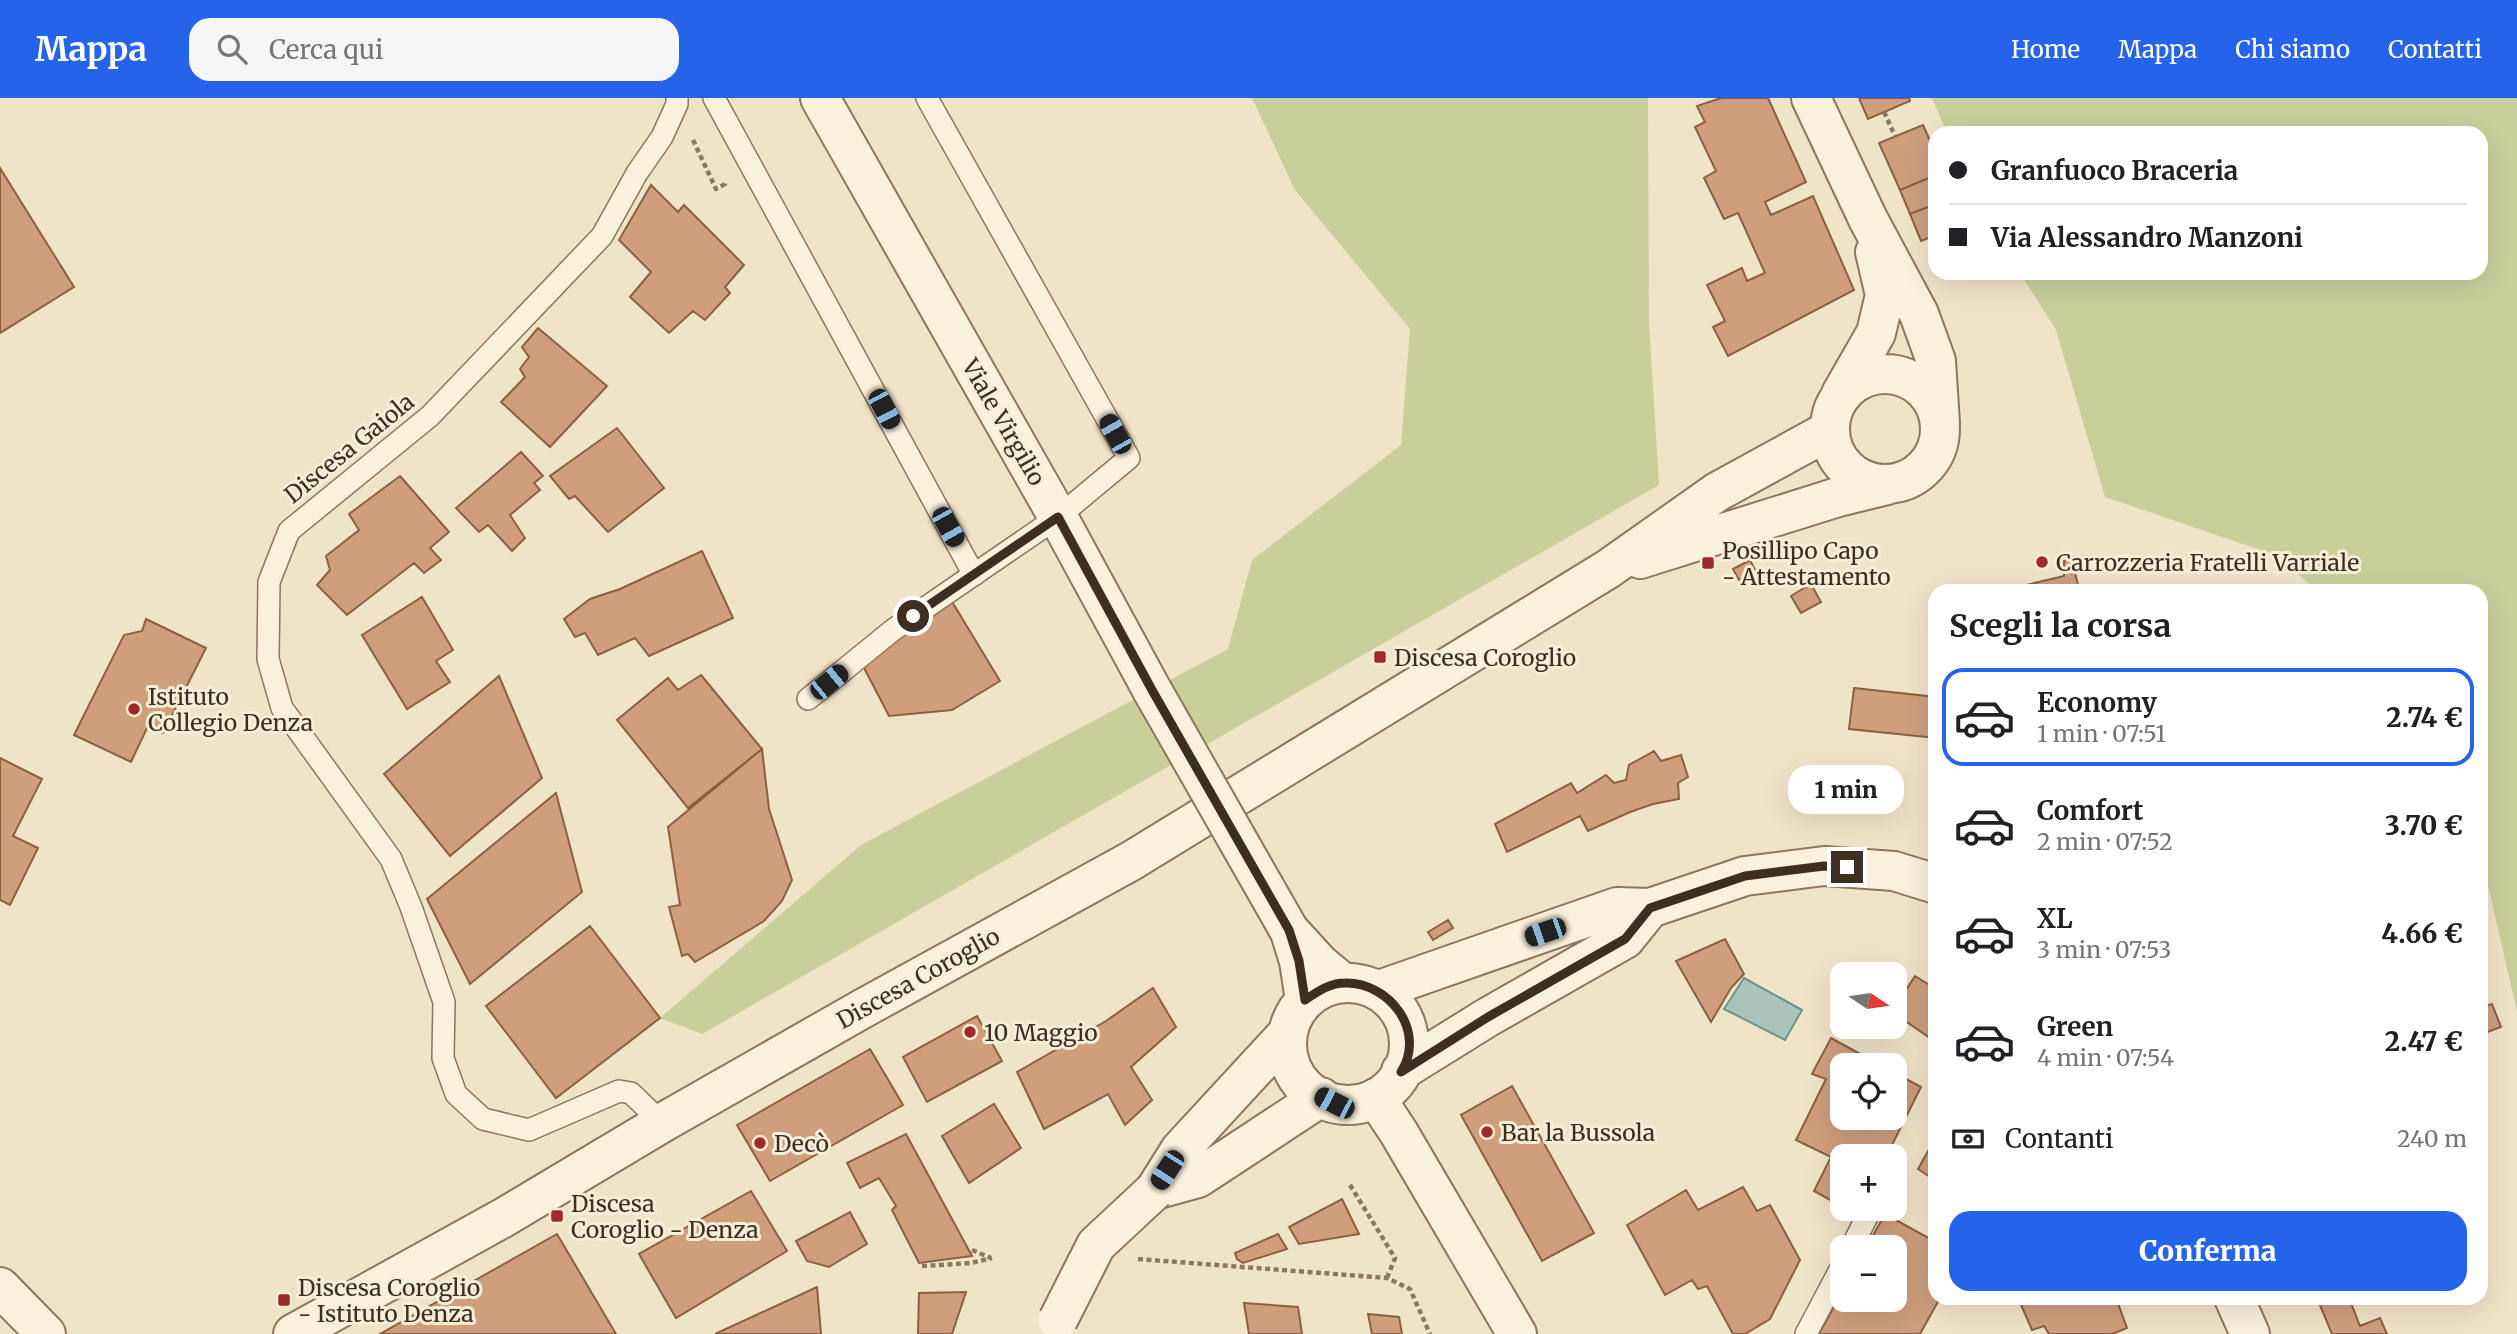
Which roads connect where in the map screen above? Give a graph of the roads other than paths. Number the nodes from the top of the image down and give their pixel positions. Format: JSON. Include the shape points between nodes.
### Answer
{"nodes":[{"id":1,"x":677,"y":98,"type":"edge"},
{"id":2,"x":714,"y":98,"type":"edge"},
{"id":3,"x":820,"y":98,"type":"edge"},
{"id":4,"x":927,"y":98,"type":"edge"},
{"id":5,"x":1811,"y":98,"type":"edge"},
{"id":6,"x":1868,"y":219,"type":"junction"},
{"id":7,"x":1835,"y":413,"type":"junction"},
{"id":8,"x":1940,"y":423,"type":"junction"},
{"id":9,"x":1887,"y":485,"type":"junction"},
{"id":10,"x":1058,"y":517,"type":"junction"},
{"id":11,"x":1608,"y":569,"type":"junction"},
{"id":12,"x":974,"y":575,"type":"junction"},
{"id":13,"x":808,"y":699,"type":"dead end"},
{"id":14,"x":1928,"y":882,"type":"edge"},
{"id":15,"x":1650,"y":908,"type":"junction"},
{"id":16,"x":1289,"y":930,"type":"junction"},
{"id":17,"x":1361,"y":986,"type":"junction"},
{"id":18,"x":1296,"y":1017,"type":"junction"},
{"id":19,"x":1401,"y":1072,"type":"junction"},
{"id":20,"x":1321,"y":1097,"type":"junction"},
{"id":21,"x":1376,"y":1098,"type":"junction"},
{"id":22,"x":662,"y":1123,"type":"junction"},
{"id":23,"x":1154,"y":1190,"type":"junction"},
{"id":24,"x":0,"y":1287,"type":"edge"},
{"id":25,"x":1830,"y":1289,"type":"edge"},
{"id":26,"x":2237,"y":1305,"type":"edge"},
{"id":27,"x":1056,"y":1327,"type":"edge"},
{"id":28,"x":46,"y":1334,"type":"edge"},
{"id":29,"x":293,"y":1334,"type":"edge"},
{"id":30,"x":1517,"y":1334,"type":"edge"},
{"id":31,"x":1806,"y":1334,"type":"edge"},
{"id":32,"x":2250,"y":1334,"type":"edge"}],
"edges":[{"from":1,"to":22,"type":"lane","name":"Discesa Gaiola","via":[[662,137],[636,173],[602,236],[430,416],[289,531],[269,582],[268,659],[282,708],[391,859],[444,1002],[443,1058],[456,1094],[483,1119],[529,1130],[619,1091],[631,1093]]},
{"from":2,"to":12,"type":"lane"},
{"from":3,"to":10,"type":"street","name":"Viale Virgilio"},
{"from":4,"to":10,"type":"lane","via":[[1129,458]]},
{"from":5,"to":6,"type":"street"},
{"from":6,"to":7,"type":"street","via":[[1885,295],[1876,333]]},
{"from":6,"to":8,"type":"street","via":[[1919,314],[1936,362]]},
{"from":7,"to":8,"type":"street","via":[[1854,383],[1890,374],[1923,390],[1935,405]]},
{"from":7,"to":9,"type":"street","via":[[1832,447],[1840,463],[1870,483]]},
{"from":7,"to":11,"type":"street","name":"Discesa Coroglio"},
{"from":8,"to":9,"type":"street","via":[[1939,442],[1920,472]]},
{"from":9,"to":11,"type":"street","name":"Discesa Coroglio"},
{"from":10,"to":12,"type":"lane"},
{"from":10,"to":16,"type":"street","name":"Viale Virgilio","bridge":true},
{"from":11,"to":22,"type":"street","name":"Discesa Coroglio","via":[[1131,861]]},
{"from":12,"to":13,"type":"lane","via":[[893,630]]},
{"from":14,"to":15,"type":"street","via":[[1894,871],[1824,866],[1745,876]]},
{"from":15,"to":17,"type":"street","via":[[1617,907]]},
{"from":15,"to":19,"type":"street","via":[[1625,939]]},
{"from":16,"to":17,"type":"street","name":"Viale Virgilio","via":[[1321,964]]},
{"from":16,"to":18,"type":"street","name":"Viale Virgilio","via":[[1299,961]]},
{"from":17,"to":18,"type":"street","via":[[1323,988]]},
{"from":17,"to":19,"type":"street","via":[[1395,1004],[1406,1023],[1409,1043]]},
{"from":18,"to":20,"type":"street","via":[[1288,1054],[1295,1074]]},
{"from":18,"to":23,"type":"street","via":[[1180,1150]]},
{"from":19,"to":21,"type":"street"},
{"from":20,"to":21,"type":"street","via":[[1355,1105]]},
{"from":20,"to":23,"type":"street","via":[[1198,1178]]},
{"from":21,"to":30,"type":"street"},
{"from":22,"to":29,"type":"street","name":"Discesa Coroglio","via":[[503,1218]]},
{"from":23,"to":27,"type":"street","bridge":true,"via":[[1096,1245]]},
{"from":24,"to":28,"type":"street"},
{"from":25,"to":31,"type":"lane"},
{"from":26,"to":32,"type":"street"}]}
